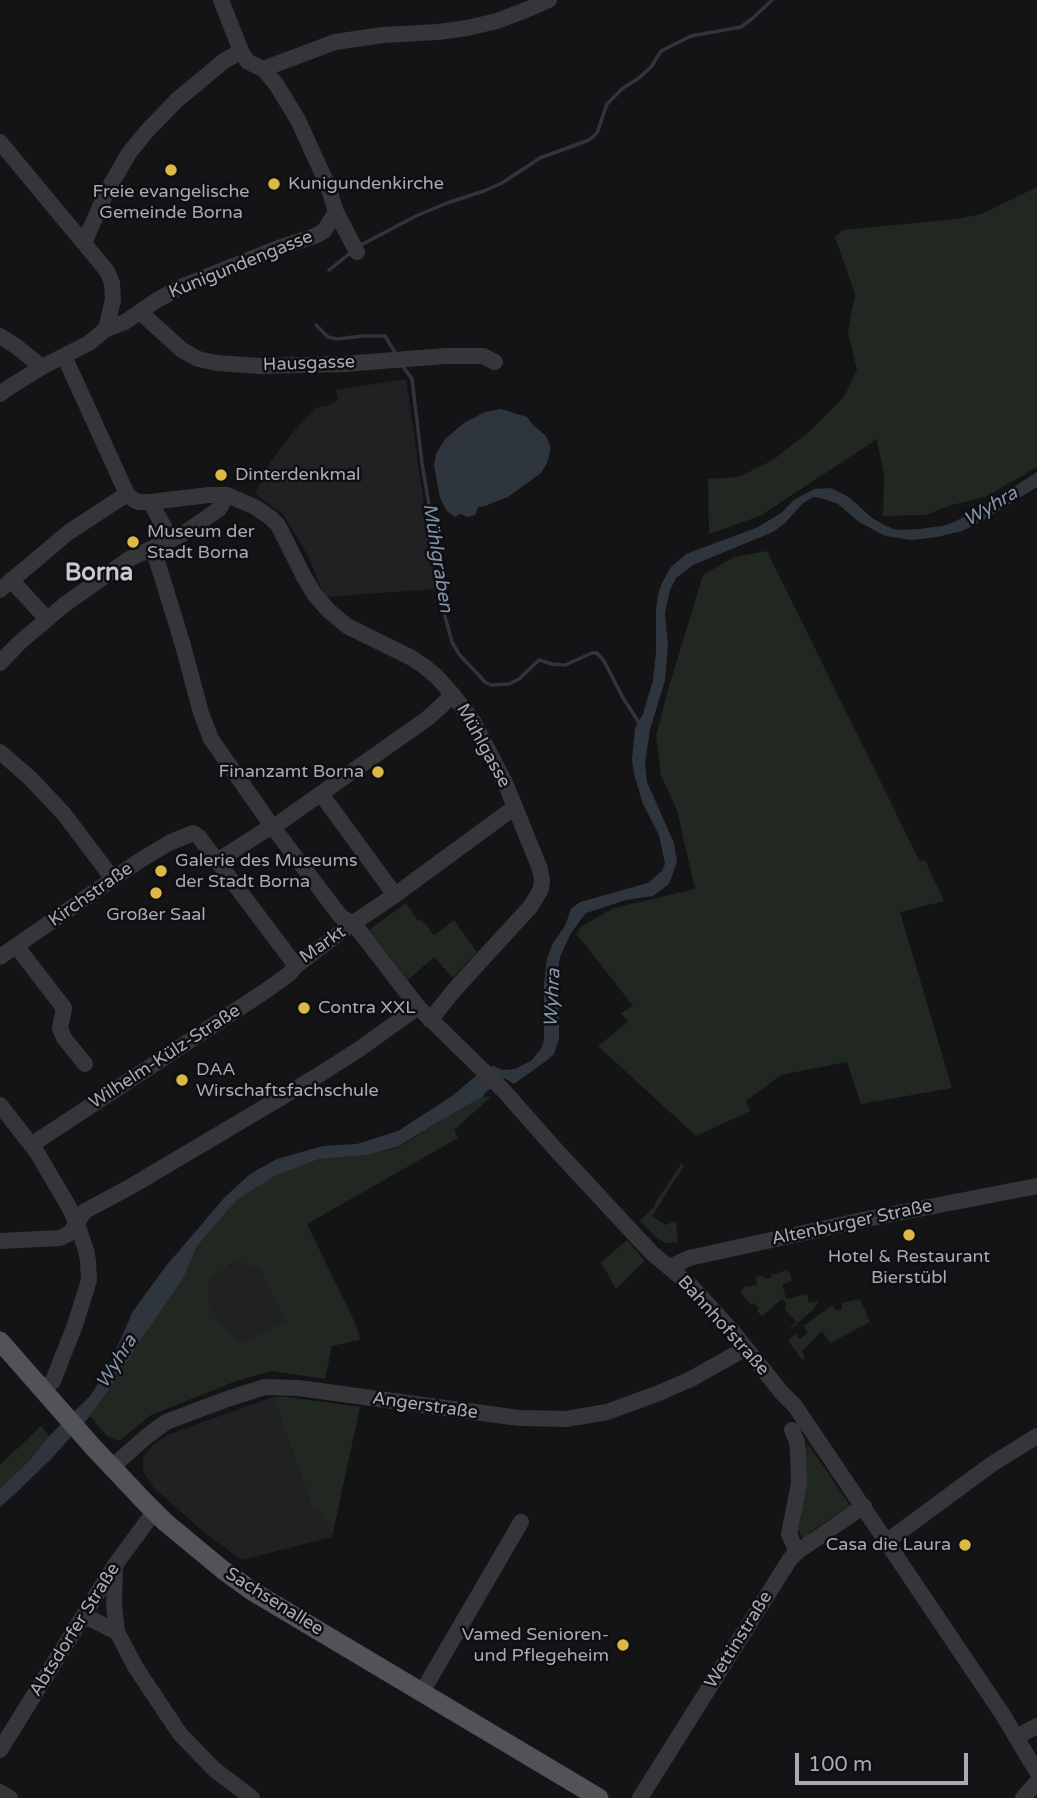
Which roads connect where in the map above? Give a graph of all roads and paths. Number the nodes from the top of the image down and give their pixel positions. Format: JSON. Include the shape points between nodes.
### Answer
{"nodes":[{"id":1,"x":221,"y":0,"type":"edge"},
{"id":2,"x":549,"y":0,"type":"edge"},
{"id":3,"x":241,"y":51,"type":"junction"},
{"id":4,"x":263,"y":69,"type":"junction"},
{"id":5,"x":0,"y":142,"type":"edge"},
{"id":6,"x":336,"y":212,"type":"junction"},
{"id":7,"x":84,"y":243,"type":"junction"},
{"id":8,"x":355,"y":248,"type":"dead end"},
{"id":9,"x":139,"y":312,"type":"junction"},
{"id":10,"x":106,"y":329,"type":"junction"},
{"id":11,"x":0,"y":336,"type":"edge"},
{"id":12,"x":64,"y":356,"type":"junction"},
{"id":13,"x":495,"y":362,"type":"dead end"},
{"id":14,"x":42,"y":367,"type":"junction"},
{"id":15,"x":0,"y":394,"type":"edge"},
{"id":16,"x":127,"y":494,"type":"junction"},
{"id":17,"x":227,"y":495,"type":"junction"},
{"id":18,"x":150,"y":502,"type":"junction"},
{"id":19,"x":171,"y":540,"type":"junction"},
{"id":20,"x":153,"y":548,"type":"junction"},
{"id":21,"x":6,"y":585,"type":"edge"},
{"id":22,"x":47,"y":619,"type":"junction"},
{"id":23,"x":0,"y":663,"type":"edge"},
{"id":24,"x":453,"y":695,"type":"junction"},
{"id":25,"x":0,"y":752,"type":"edge"},
{"id":26,"x":321,"y":794,"type":"junction"},
{"id":27,"x":515,"y":807,"type":"junction"},
{"id":28,"x":277,"y":823,"type":"junction"},
{"id":29,"x":185,"y":836,"type":"joint"},
{"id":30,"x":217,"y":861,"type":"junction"},
{"id":31,"x":113,"y":879,"type":"junction"},
{"id":32,"x":395,"y":895,"type":"junction"},
{"id":33,"x":354,"y":923,"type":"junction"},
{"id":34,"x":17,"y":947,"type":"junction"},
{"id":35,"x":0,"y":957,"type":"edge"},
{"id":36,"x":296,"y":966,"type":"junction"},
{"id":37,"x":418,"y":1007,"type":"junction"},
{"id":38,"x":430,"y":1020,"type":"junction"},
{"id":39,"x":85,"y":1064,"type":"dead end"},
{"id":40,"x":0,"y":1105,"type":"edge"},
{"id":41,"x":31,"y":1144,"type":"junction"},
{"id":42,"x":1037,"y":1186,"type":"edge"},
{"id":43,"x":77,"y":1224,"type":"junction"},
{"id":44,"x":0,"y":1241,"type":"edge"},
{"id":45,"x":670,"y":1267,"type":"junction"},
{"id":46,"x":0,"y":1341,"type":"edge"},
{"id":47,"x":746,"y":1348,"type":"junction"},
{"id":48,"x":43,"y":1389,"type":"junction"},
{"id":49,"x":792,"y":1430,"type":"dead end"},
{"id":50,"x":1037,"y":1436,"type":"edge"},
{"id":51,"x":112,"y":1467,"type":"junction"},
{"id":52,"x":864,"y":1506,"type":"junction"},
{"id":53,"x":155,"y":1512,"type":"junction"},
{"id":54,"x":521,"y":1522,"type":"dead end"},
{"id":55,"x":886,"y":1542,"type":"junction"},
{"id":56,"x":797,"y":1552,"type":"junction"},
{"id":57,"x":115,"y":1564,"type":"junction"},
{"id":58,"x":85,"y":1616,"type":"junction"},
{"id":59,"x":117,"y":1632,"type":"junction"},
{"id":60,"x":422,"y":1692,"type":"junction"},
{"id":61,"x":1037,"y":1726,"type":"edge"},
{"id":62,"x":1016,"y":1737,"type":"junction"},
{"id":63,"x":0,"y":1750,"type":"edge"},
{"id":64,"x":1037,"y":1772,"type":"edge"},
{"id":65,"x":1037,"y":1782,"type":"edge"},
{"id":66,"x":0,"y":1791,"type":"edge"},
{"id":67,"x":10,"y":1798,"type":"edge"},
{"id":68,"x":253,"y":1798,"type":"edge"},
{"id":69,"x":599,"y":1798,"type":"edge"},
{"id":70,"x":640,"y":1798,"type":"edge"},
{"id":71,"x":1023,"y":1798,"type":"edge"}],
"edges":[{"from":1,"to":3,"type":"street"},
{"from":2,"to":4,"type":"street","via":[[467,28],[335,42]]},
{"from":3,"to":4,"type":"street","via":[[248,62]]},
{"from":3,"to":7,"type":"street","via":[[177,100],[141,138],[121,165]]},
{"from":4,"to":6,"type":"street","via":[[298,120]]},
{"from":5,"to":7,"type":"street"},
{"from":6,"to":8,"type":"street"},
{"from":6,"to":9,"type":"street","name":"Kunigundengasse","via":[[315,236],[181,287]]},
{"from":7,"to":10,"type":"street","via":[[112,284]]},
{"from":9,"to":10,"type":"street","name":"Kunigundengasse"},
{"from":9,"to":13,"type":"street","name":"Hausgasse","via":[[182,350],[198,359],[227,364],[344,364],[445,356],[483,356]]},
{"from":10,"to":12,"type":"street","name":"Kunigundengasse"},
{"from":11,"to":14,"type":"street"},
{"from":12,"to":14,"type":"street","name":"Kunigundengasse"},
{"from":12,"to":16,"type":"street"},
{"from":14,"to":15,"type":"street","name":"Kunigundengasse"},
{"from":16,"to":18,"type":"street","via":[[139,502]]},
{"from":16,"to":21,"type":"street","via":[[69,532]]},
{"from":17,"to":18,"type":"street"},
{"from":17,"to":19,"type":"street","via":[[219,509]]},
{"from":17,"to":24,"type":"street","name":"Mühlgasse","via":[[255,507],[278,525],[315,595],[340,622],[412,658]]},
{"from":18,"to":19,"type":"street"},
{"from":19,"to":20,"type":"street"},
{"from":20,"to":22,"type":"street","via":[[130,559]]},
{"from":20,"to":28,"type":"street","name":"Markt","via":[[211,739]]},
{"from":21,"to":22,"type":"street"},
{"from":22,"to":23,"type":"street"},
{"from":24,"to":26,"type":"street"},
{"from":24,"to":27,"type":"street","name":"Mühlgasse","via":[[473,720]]},
{"from":25,"to":31,"type":"street","via":[[64,814]]},
{"from":26,"to":28,"type":"street"},
{"from":26,"to":32,"type":"street"},
{"from":27,"to":32,"type":"street","name":"Markt"},
{"from":27,"to":38,"type":"street","name":"Mühlgasse","via":[[540,869],[541,889]]},
{"from":28,"to":30,"type":"street"},
{"from":28,"to":33,"type":"street","name":"Markt","via":[[341,917]]},
{"from":29,"to":30,"type":"street","name":"Markt","via":[[199,837]]},
{"from":29,"to":31,"type":"street","name":"Kirchstraße"},
{"from":30,"to":36,"type":"street","name":"Markt"},
{"from":31,"to":34,"type":"street","name":"Kirchstraße"},
{"from":32,"to":33,"type":"street","name":"Markt"},
{"from":33,"to":36,"type":"street","name":"Markt"},
{"from":33,"to":37,"type":"street","name":"Bahnhofstraße"},
{"from":34,"to":35,"type":"street","name":"Kirchstraße"},
{"from":34,"to":39,"type":"street","via":[[64,1008],[60,1028]]},
{"from":36,"to":41,"type":"street","name":"Wilhelm-Külz-Straße","via":[[267,990]]},
{"from":37,"to":38,"type":"street","name":"Bahnhofstraße"},
{"from":37,"to":43,"type":"street","via":[[314,1078],[85,1211]]},
{"from":38,"to":45,"type":"street","name":"Bahnhofstraße","via":[[504,1091],[635,1235]]},
{"from":40,"to":41,"type":"street"},
{"from":41,"to":43,"type":"street"},
{"from":42,"to":45,"type":"street","name":"Altenburger Straße","via":[[689,1258]]},
{"from":43,"to":44,"type":"street","via":[[60,1238]]},
{"from":43,"to":48,"type":"street","via":[[89,1280],[53,1381]]},
{"from":45,"to":47,"type":"street","name":"Bahnhofstraße"},
{"from":46,"to":48,"type":"main road","name":"Sachsenallee"},
{"from":47,"to":51,"type":"street","name":"Angerstraße","via":[[659,1394],[607,1412],[566,1419],[519,1418],[265,1387],[166,1422]]},
{"from":47,"to":52,"type":"street","name":"Bahnhofstraße","via":[[795,1406]]},
{"from":48,"to":51,"type":"main road","name":"Sachsenallee"},
{"from":49,"to":56,"type":"street","via":[[799,1483],[789,1534]]},
{"from":50,"to":55,"type":"street"},
{"from":51,"to":53,"type":"main road","name":"Sachsenallee"},
{"from":52,"to":55,"type":"street","name":"Bahnhofstraße"},
{"from":52,"to":56,"type":"street","name":"Wettinstraße"},
{"from":53,"to":57,"type":"street","name":"Abtsdorfer Straße"},
{"from":53,"to":60,"type":"main road","name":"Sachsenallee","via":[[252,1591]]},
{"from":54,"to":60,"type":"street"},
{"from":55,"to":62,"type":"street","name":"Bahnhofstraße"},
{"from":56,"to":70,"type":"street","name":"Wettinstraße"},
{"from":57,"to":58,"type":"street","name":"Abtsdorfer Straße"},
{"from":57,"to":59,"type":"street"},
{"from":58,"to":59,"type":"street"},
{"from":58,"to":63,"type":"street","name":"Abtsdorfer Straße"},
{"from":59,"to":68,"type":"street","via":[[180,1734],[215,1770]]},
{"from":60,"to":69,"type":"main road","name":"Sachsenallee"},
{"from":61,"to":62,"type":"street"},
{"from":62,"to":64,"type":"street","name":"Bahnhofstraße"},
{"from":65,"to":71,"type":"street"},
{"from":66,"to":67,"type":"street"}]}
